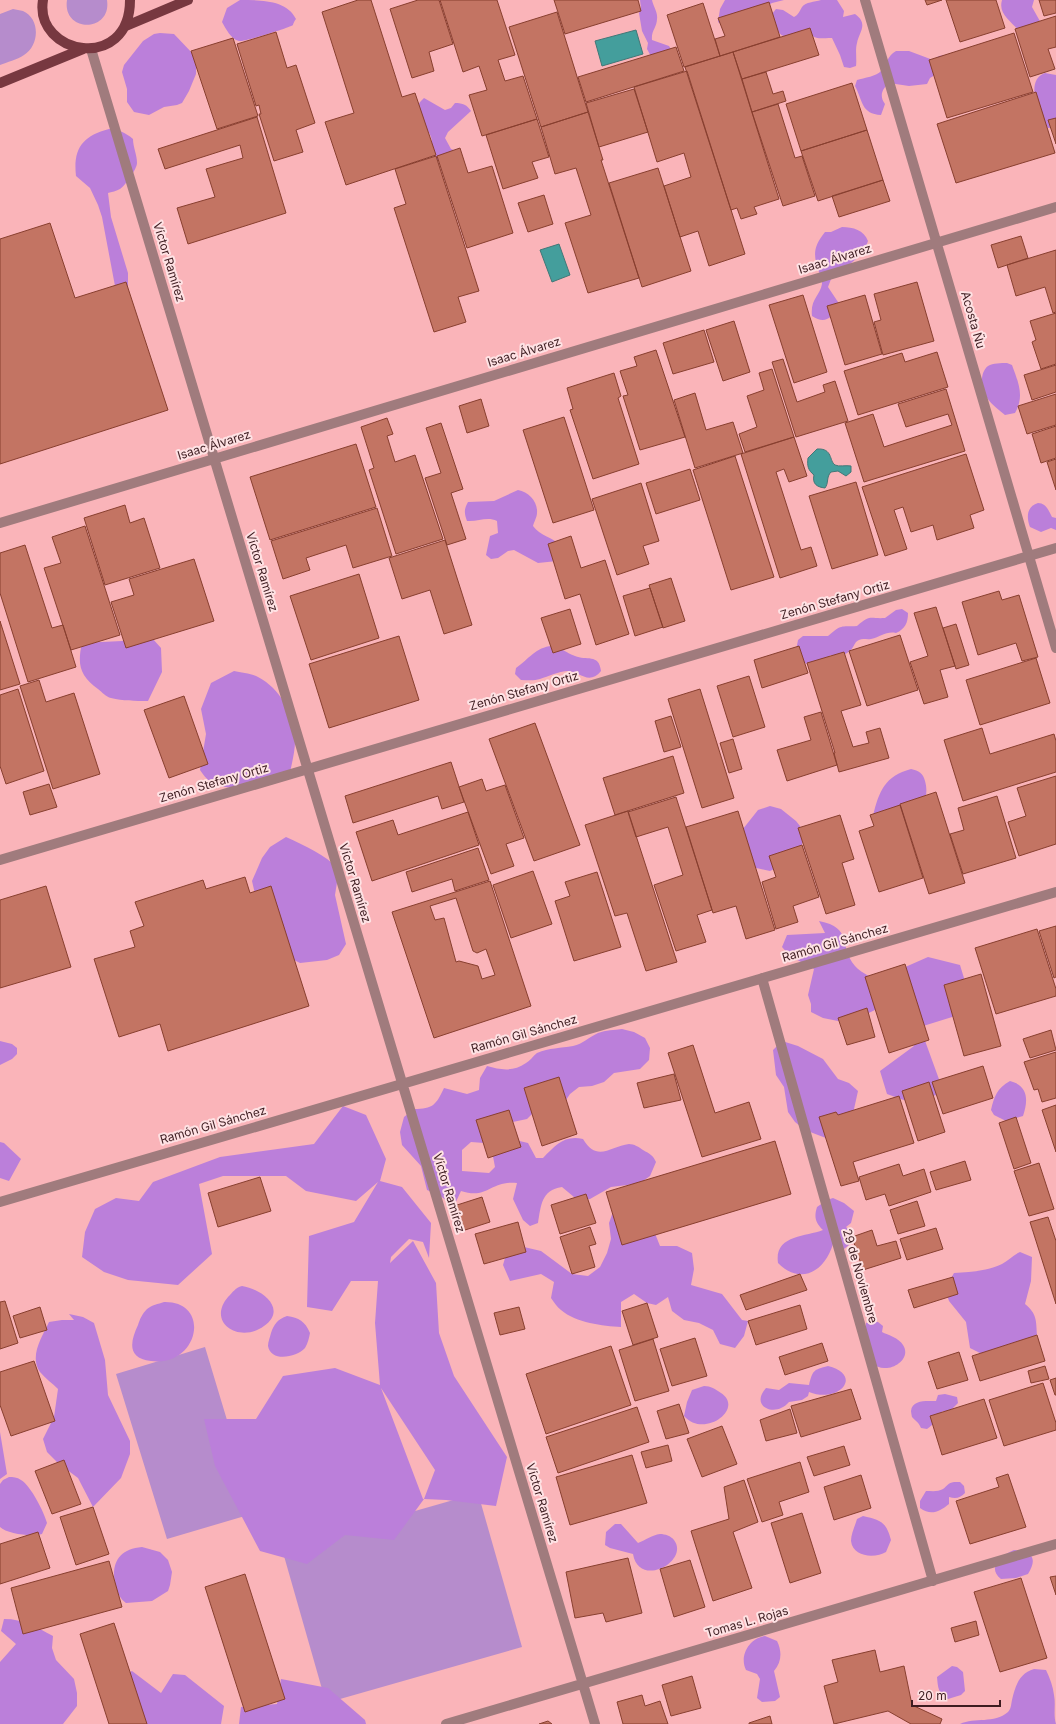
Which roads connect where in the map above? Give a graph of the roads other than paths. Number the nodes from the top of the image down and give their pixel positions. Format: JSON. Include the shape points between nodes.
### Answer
{"nodes":[{"id":1,"x":43,"y":0,"type":"edge"},
{"id":2,"x":130,"y":0,"type":"edge"},
{"id":3,"x":188,"y":0,"type":"edge"},
{"id":4,"x":865,"y":0,"type":"edge"},
{"id":5,"x":126,"y":26,"type":"junction"},
{"id":6,"x":87,"y":49,"type":"junction"},
{"id":7,"x":0,"y":82,"type":"edge"},
{"id":8,"x":1056,"y":207,"type":"edge"},
{"id":9,"x":936,"y":242,"type":"junction"},
{"id":10,"x":214,"y":459,"type":"junction"},
{"id":11,"x":0,"y":523,"type":"edge"},
{"id":12,"x":1056,"y":548,"type":"edge"},
{"id":13,"x":1029,"y":556,"type":"junction"},
{"id":14,"x":1056,"y":648,"type":"edge"},
{"id":15,"x":308,"y":769,"type":"junction"},
{"id":16,"x":0,"y":860,"type":"edge"},
{"id":17,"x":1056,"y":892,"type":"edge"},
{"id":18,"x":762,"y":978,"type":"junction"},
{"id":19,"x":402,"y":1084,"type":"junction"},
{"id":20,"x":0,"y":1202,"type":"edge"},
{"id":21,"x":1056,"y":1544,"type":"edge"},
{"id":22,"x":933,"y":1581,"type":"junction"},
{"id":23,"x":583,"y":1684,"type":"junction"},
{"id":24,"x":446,"y":1724,"type":"edge"},
{"id":25,"x":595,"y":1724,"type":"edge"}],
"edges":[{"from":1,"to":6,"type":"main road","via":[[45,20],[52,32],[69,45]]},
{"from":2,"to":5,"type":"main road"},
{"from":3,"to":5,"type":"main road"},
{"from":4,"to":9,"type":"street","name":"Acosta Ñu"},
{"from":5,"to":6,"type":"main road","via":[[108,44]]},
{"from":6,"to":7,"type":"main road"},
{"from":6,"to":10,"type":"street","name":"Víctor Ramírez"},
{"from":8,"to":9,"type":"street","name":"Isaac Álvarez"},
{"from":9,"to":10,"type":"street","name":"Isaac Álvarez"},
{"from":9,"to":13,"type":"street","name":"Acosta Ñu"},
{"from":10,"to":11,"type":"street","name":"Isaac Álvarez"},
{"from":10,"to":15,"type":"street","name":"Víctor Ramírez"},
{"from":12,"to":13,"type":"street","name":"Zenón Stefany Ortiz"},
{"from":13,"to":14,"type":"street","name":"Acosta Ñu"},
{"from":13,"to":15,"type":"street","name":"Zenón Stefany Ortiz"},
{"from":15,"to":16,"type":"street","name":"Zenón Stefany Ortiz"},
{"from":15,"to":19,"type":"street","name":"Víctor Ramírez"},
{"from":17,"to":18,"type":"street","name":"Ramón Gil Sánchez"},
{"from":18,"to":19,"type":"street","name":"Ramón Gil Sánchez"},
{"from":18,"to":22,"type":"street","name":"29 de Noviembre"},
{"from":19,"to":20,"type":"street","name":"Ramón Gil Sánchez"},
{"from":19,"to":23,"type":"street","name":"Víctor Ramírez"},
{"from":21,"to":22,"type":"street","name":"Tomas L. Rojas"},
{"from":22,"to":23,"type":"street","name":"Tomas L. Rojas"},
{"from":23,"to":24,"type":"street","name":"Tomas L. Rojas"},
{"from":23,"to":25,"type":"street","name":"Víctor Ramírez"}]}
